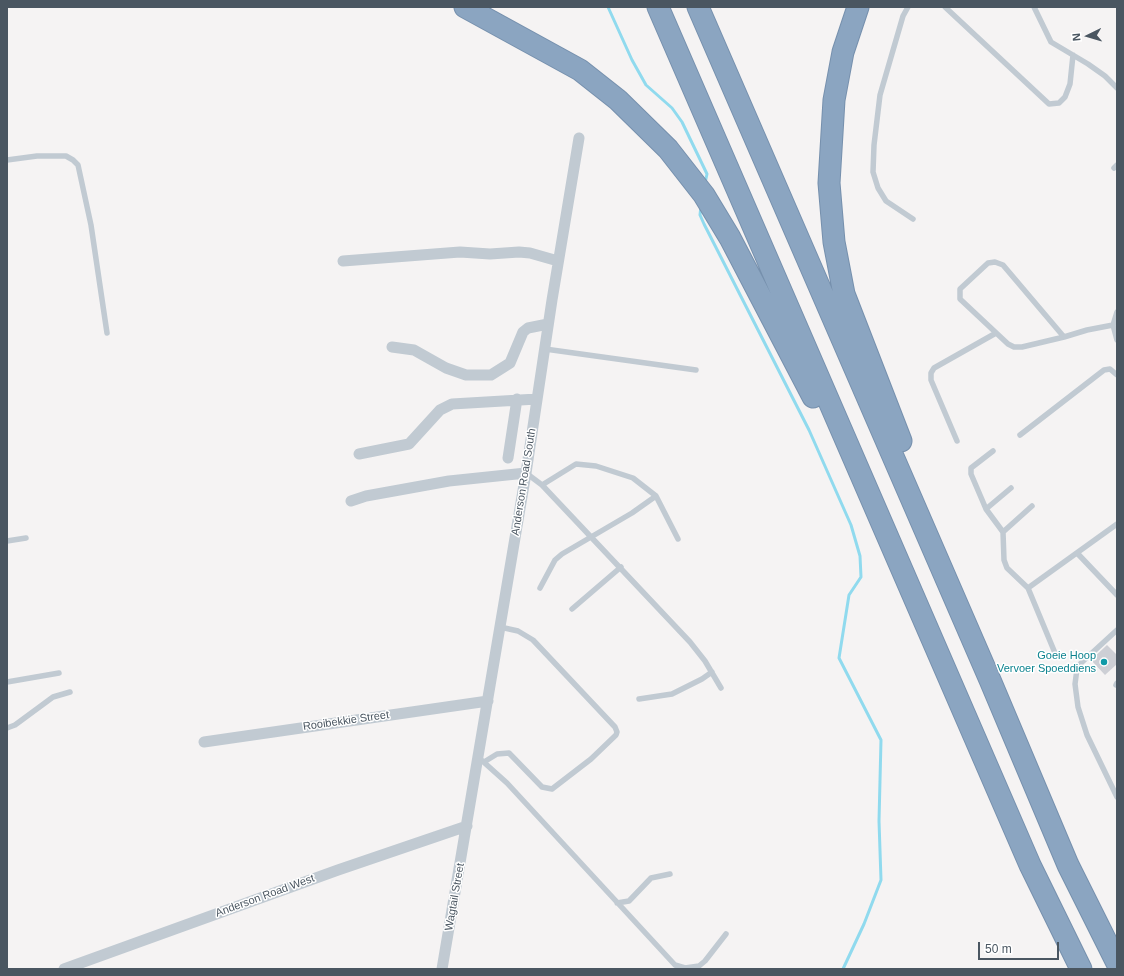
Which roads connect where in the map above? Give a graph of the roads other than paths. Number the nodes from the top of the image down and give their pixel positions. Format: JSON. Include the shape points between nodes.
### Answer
{"nodes":[{"id":1,"x":465,"y":7,"type":"edge"},
{"id":2,"x":658,"y":7,"type":"edge"},
{"id":3,"x":698,"y":7,"type":"edge"},
{"id":4,"x":858,"y":7,"type":"edge"},
{"id":5,"x":908,"y":7,"type":"edge"},
{"id":6,"x":945,"y":7,"type":"edge"},
{"id":7,"x":1034,"y":7,"type":"edge"},
{"id":8,"x":1073,"y":55,"type":"junction"},
{"id":9,"x":1117,"y":88,"type":"edge"},
{"id":10,"x":579,"y":138,"type":"dead end"},
{"id":11,"x":7,"y":160,"type":"edge"},
{"id":12,"x":912,"y":219,"type":"dead end"},
{"id":13,"x":342,"y":261,"type":"dead end"},
{"id":14,"x":558,"y":261,"type":"junction"},
{"id":15,"x":1117,"y":312,"type":"edge"},
{"id":16,"x":548,"y":324,"type":"junction"},
{"id":17,"x":1113,"y":325,"type":"junction"},
{"id":18,"x":107,"y":333,"type":"dead end"},
{"id":19,"x":996,"y":333,"type":"junction"},
{"id":20,"x":1064,"y":337,"type":"junction"},
{"id":21,"x":1117,"y":340,"type":"edge"},
{"id":22,"x":392,"y":347,"type":"dead end"},
{"id":23,"x":545,"y":349,"type":"junction"},
{"id":24,"x":696,"y":370,"type":"dead end"},
{"id":25,"x":1117,"y":374,"type":"edge"},
{"id":26,"x":537,"y":398,"type":"junction"},
{"id":27,"x":517,"y":399,"type":"junction"},
{"id":28,"x":1020,"y":435,"type":"dead end"},
{"id":29,"x":957,"y":441,"type":"dead end"},
{"id":30,"x":993,"y":451,"type":"dead end"},
{"id":31,"x":359,"y":454,"type":"dead end"},
{"id":32,"x":508,"y":458,"type":"dead end"},
{"id":33,"x":526,"y":473,"type":"junction"},
{"id":34,"x":542,"y":485,"type":"junction"},
{"id":35,"x":1011,"y":488,"type":"dead end"},
{"id":36,"x":656,"y":496,"type":"junction"},
{"id":37,"x":351,"y":501,"type":"dead end"},
{"id":38,"x":1032,"y":506,"type":"dead end"},
{"id":39,"x":986,"y":509,"type":"junction"},
{"id":40,"x":1117,"y":524,"type":"edge"},
{"id":41,"x":1004,"y":532,"type":"junction"},
{"id":42,"x":591,"y":536,"type":"junction"},
{"id":43,"x":26,"y":538,"type":"dead end"},
{"id":44,"x":678,"y":539,"type":"dead end"},
{"id":45,"x":7,"y":541,"type":"edge"},
{"id":46,"x":1078,"y":554,"type":"junction"},
{"id":47,"x":896,"y":555,"type":"junction"},
{"id":48,"x":621,"y":567,"type":"junction"},
{"id":49,"x":540,"y":588,"type":"dead end"},
{"id":50,"x":1028,"y":588,"type":"junction"},
{"id":51,"x":1117,"y":595,"type":"edge"},
{"id":52,"x":572,"y":609,"type":"dead end"},
{"id":53,"x":500,"y":627,"type":"junction"},
{"id":54,"x":1117,"y":630,"type":"edge"},
{"id":55,"x":1055,"y":653,"type":"dead end"},
{"id":56,"x":712,"y":672,"type":"junction"},
{"id":57,"x":59,"y":673,"type":"dead end"},
{"id":58,"x":990,"y":680,"type":"junction"},
{"id":59,"x":7,"y":682,"type":"edge"},
{"id":60,"x":721,"y":688,"type":"dead end"},
{"id":61,"x":70,"y":692,"type":"dead end"},
{"id":62,"x":639,"y":699,"type":"dead end"},
{"id":63,"x":488,"y":701,"type":"junction"},
{"id":64,"x":7,"y":728,"type":"edge"},
{"id":65,"x":204,"y":742,"type":"dead end"},
{"id":66,"x":481,"y":760,"type":"junction"},
{"id":67,"x":1117,"y":797,"type":"edge"},
{"id":68,"x":467,"y":826,"type":"junction"},
{"id":69,"x":670,"y":874,"type":"dead end"},
{"id":70,"x":617,"y":903,"type":"junction"},
{"id":71,"x":726,"y":934,"type":"dead end"},
{"id":72,"x":1117,"y":963,"type":"edge"},
{"id":73,"x":64,"y":969,"type":"edge"},
{"id":74,"x":442,"y":969,"type":"edge"},
{"id":75,"x":1081,"y":969,"type":"edge"}],
"edges":[{"from":1,"to":47,"type":"highway","via":[[580,70],[618,100],[668,149],[704,194],[730,238]]},
{"from":2,"to":47,"type":"highway"},
{"from":3,"to":58,"type":"highway"},
{"from":4,"to":58,"type":"highway","via":[[835,93],[830,142],[829,183],[833,234],[842,286]]},
{"from":5,"to":12,"type":"lane","via":[[902,16],[880,95],[873,172],[886,201]]},
{"from":6,"to":8,"type":"lane","via":[[1049,104],[1059,103],[1065,97],[1070,84]]},
{"from":7,"to":8,"type":"lane","via":[[1051,42]]},
{"from":8,"to":9,"type":"lane","via":[[1105,76]]},
{"from":10,"to":14,"type":"street","name":"Anderson Road South"},
{"from":11,"to":18,"type":"lane","via":[[66,156],[78,165],[91,226]]},
{"from":13,"to":14,"type":"street","via":[[460,252],[519,252]]},
{"from":14,"to":16,"type":"street","name":"Anderson Road South"},
{"from":15,"to":17,"type":"lane"},
{"from":16,"to":22,"type":"street","via":[[526,329],[510,363],[491,375],[466,375],[446,368],[414,350]]},
{"from":16,"to":23,"type":"street","name":"Anderson Road South"},
{"from":17,"to":20,"type":"lane"},
{"from":17,"to":21,"type":"lane"},
{"from":19,"to":20,"type":"lane","via":[[1014,347]]},
{"from":19,"to":20,"type":"lane","via":[[960,299],[959,293],[960,288],[988,263],[995,262],[1003,265]]},
{"from":19,"to":29,"type":"lane","via":[[934,368],[931,373],[931,380]]},
{"from":23,"to":24,"type":"lane"},
{"from":23,"to":26,"type":"street","name":"Anderson Road South"},
{"from":25,"to":28,"type":"lane","via":[[1110,369],[1104,370]]},
{"from":26,"to":27,"type":"street"},
{"from":26,"to":33,"type":"street","name":"Anderson Road South"},
{"from":27,"to":31,"type":"street","via":[[452,404],[440,410],[409,444]]},
{"from":27,"to":32,"type":"street"},
{"from":30,"to":39,"type":"lane","via":[[970,469]]},
{"from":33,"to":34,"type":"lane"},
{"from":33,"to":37,"type":"street","via":[[449,481]]},
{"from":33,"to":53,"type":"street","name":"Anderson Road South"},
{"from":34,"to":36,"type":"lane","via":[[573,464],[580,464],[633,478]]},
{"from":34,"to":42,"type":"lane"},
{"from":35,"to":39,"type":"lane"},
{"from":36,"to":42,"type":"lane","via":[[626,517]]},
{"from":36,"to":44,"type":"lane"},
{"from":38,"to":41,"type":"lane"},
{"from":39,"to":41,"type":"lane"},
{"from":40,"to":46,"type":"lane"},
{"from":41,"to":50,"type":"lane","via":[[1004,560],[1007,568]]},
{"from":42,"to":48,"type":"lane"},
{"from":42,"to":49,"type":"lane","via":[[559,557]]},
{"from":43,"to":45,"type":"lane"},
{"from":46,"to":50,"type":"lane"},
{"from":46,"to":51,"type":"lane"},
{"from":47,"to":75,"type":"highway","via":[[1030,865]]},
{"from":48,"to":52,"type":"lane"},
{"from":48,"to":56,"type":"lane","via":[[690,642]]},
{"from":50,"to":55,"type":"lane"},
{"from":53,"to":63,"type":"street","name":"Anderson Road South"},
{"from":53,"to":66,"type":"lane","via":[[518,631],[532,640],[617,732],[616,736],[591,759],[552,789],[542,787],[509,753]]},
{"from":54,"to":67,"type":"lane","via":[[1081,663],[1077,669],[1075,684],[1078,707],[1087,736]]},
{"from":56,"to":60,"type":"lane"},
{"from":56,"to":62,"type":"lane","via":[[672,694]]},
{"from":57,"to":59,"type":"lane"},
{"from":58,"to":72,"type":"highway","via":[[1068,865]]},
{"from":61,"to":64,"type":"lane","via":[[53,697]]},
{"from":63,"to":65,"type":"street","name":"Rooibekkie Street"},
{"from":63,"to":66,"type":"street","name":"Anderson Road South"},
{"from":66,"to":68,"type":"street","name":"Anderson Road South"},
{"from":66,"to":70,"type":"lane","via":[[507,783]]},
{"from":68,"to":73,"type":"street","name":"Anderson Road West"},
{"from":68,"to":74,"type":"street","name":"Wagtail Street"},
{"from":69,"to":70,"type":"lane","via":[[651,878],[629,901]]},
{"from":70,"to":71,"type":"lane","via":[[679,967],[699,966]]}]}
